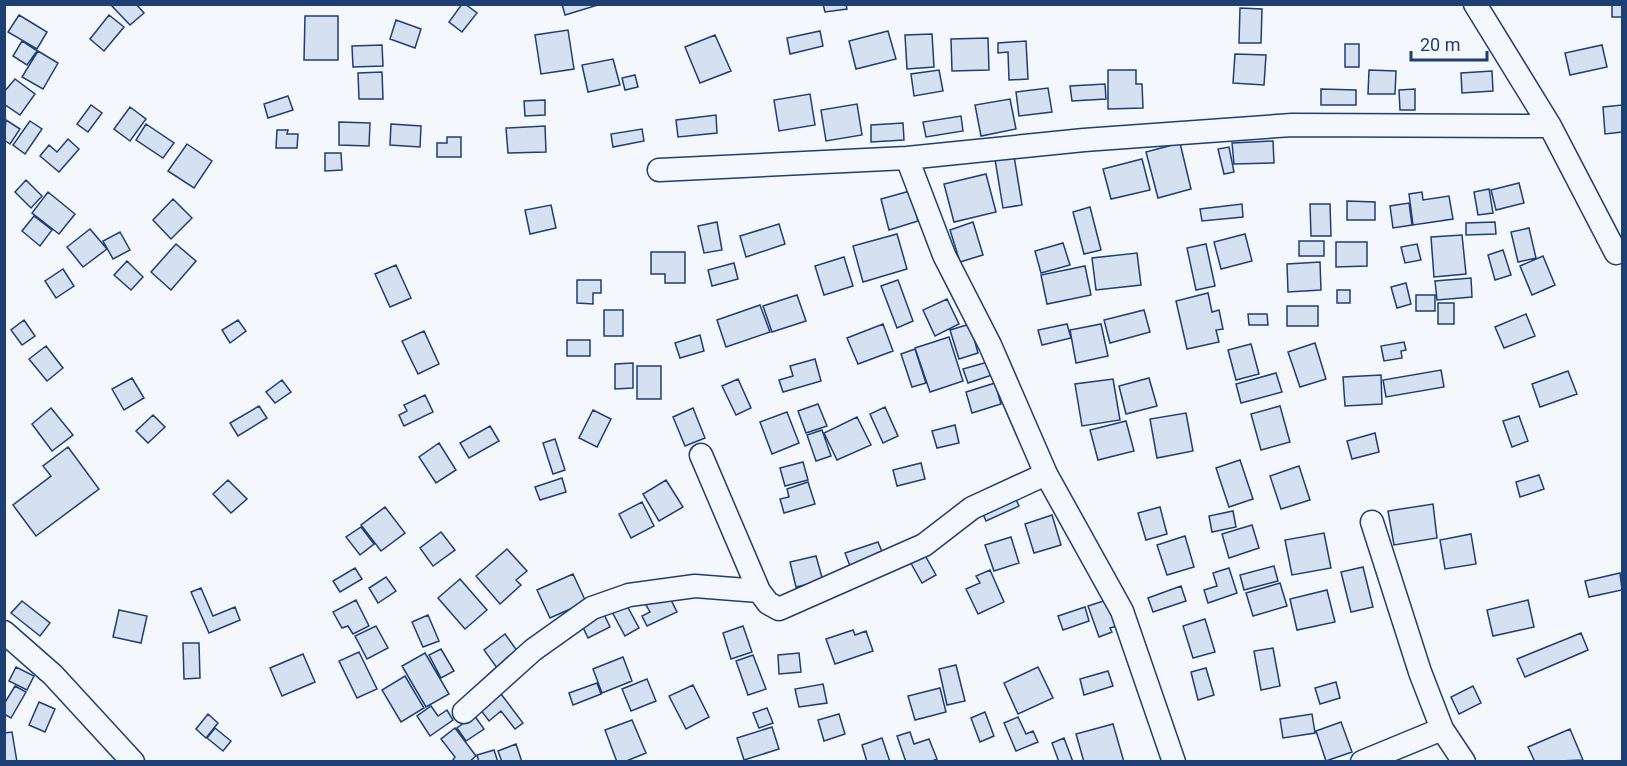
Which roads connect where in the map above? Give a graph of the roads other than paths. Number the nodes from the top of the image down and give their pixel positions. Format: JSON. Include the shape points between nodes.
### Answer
{"nodes":[{"id":1,"x":1475,"y":4,"type":"edge"},
{"id":2,"x":1550,"y":126,"type":"junction"},
{"id":3,"x":907,"y":159,"type":"junction"},
{"id":4,"x":659,"y":170,"type":"dead end"},
{"id":5,"x":1620,"y":256,"type":"edge"},
{"id":6,"x":701,"y":455,"type":"dead end"},
{"id":7,"x":1046,"y":474,"type":"junction"},
{"id":8,"x":1372,"y":522,"type":"dead end"},
{"id":9,"x":759,"y":591,"type":"junction"},
{"id":10,"x":4,"y":632,"type":"edge"},
{"id":11,"x":464,"y":712,"type":"dead end"},
{"id":12,"x":1442,"y":729,"type":"junction"},
{"id":13,"x":133,"y":762,"type":"edge"},
{"id":14,"x":1174,"y":762,"type":"edge"},
{"id":15,"x":1362,"y":762,"type":"edge"},
{"id":16,"x":1464,"y":762,"type":"edge"}],
"edges":[{"from":1,"to":2,"type":"street"},
{"from":2,"to":3,"type":"street","via":[[1292,125],[1084,140]]},
{"from":2,"to":5,"type":"street"},
{"from":3,"to":4,"type":"street"},
{"from":3,"to":7,"type":"street","via":[[944,255],[990,345]]},
{"from":6,"to":9,"type":"street"},
{"from":7,"to":9,"type":"street","via":[[972,507],[924,545],[779,609]]},
{"from":7,"to":14,"type":"street","via":[[1122,611]]},
{"from":8,"to":12,"type":"street"},
{"from":9,"to":11,"type":"street","via":[[694,586],[630,595],[592,608],[532,650]]},
{"from":10,"to":13,"type":"street","via":[[53,675]]},
{"from":12,"to":15,"type":"street"},
{"from":12,"to":16,"type":"street"}]}
